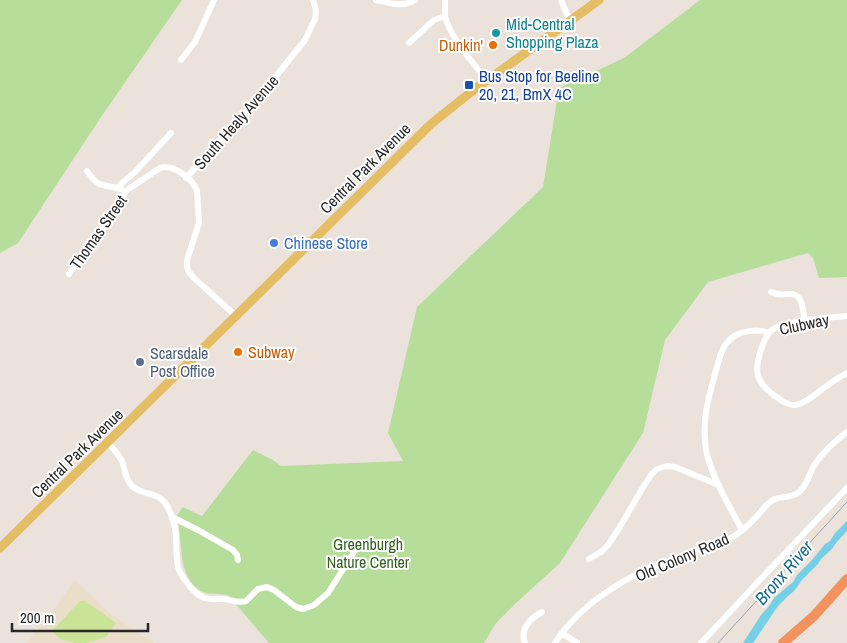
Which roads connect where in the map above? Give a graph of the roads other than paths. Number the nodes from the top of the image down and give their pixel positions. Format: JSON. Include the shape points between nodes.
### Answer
{"nodes":[{"id":1,"x":214,"y":0,"type":"edge"},
{"id":2,"x":313,"y":0,"type":"edge"},
{"id":3,"x":376,"y":0,"type":"edge"},
{"id":4,"x":414,"y":0,"type":"edge"},
{"id":5,"x":445,"y":0,"type":"edge"},
{"id":6,"x":561,"y":0,"type":"edge"},
{"id":7,"x":599,"y":0,"type":"edge"},
{"id":8,"x":445,"y":16,"type":"junction"},
{"id":9,"x":570,"y":21,"type":"junction"},
{"id":10,"x":409,"y":43,"type":"dead end"},
{"id":11,"x":181,"y":60,"type":"dead end"},
{"id":12,"x":487,"y":80,"type":"junction"},
{"id":13,"x":171,"y":133,"type":"dead end"},
{"id":14,"x":87,"y":171,"type":"dead end"},
{"id":15,"x":186,"y":178,"type":"junction"},
{"id":16,"x":118,"y":188,"type":"junction"},
{"id":17,"x":127,"y":190,"type":"junction"},
{"id":18,"x":69,"y":274,"type":"dead end"},
{"id":19,"x":771,"y":292,"type":"dead end"},
{"id":20,"x":236,"y":316,"type":"junction"},
{"id":21,"x":847,"y":316,"type":"edge"},
{"id":22,"x":805,"y":321,"type":"junction"},
{"id":23,"x":769,"y":333,"type":"junction"},
{"id":24,"x":847,"y":373,"type":"edge"},
{"id":25,"x":847,"y":432,"type":"edge"},
{"id":26,"x":108,"y":443,"type":"junction"},
{"id":27,"x":719,"y":485,"type":"junction"},
{"id":28,"x":847,"y":488,"type":"edge"},
{"id":29,"x":172,"y":517,"type":"junction"},
{"id":30,"x":742,"y":530,"type":"junction"},
{"id":31,"x":0,"y":548,"type":"edge"},
{"id":32,"x":354,"y":552,"type":"dead end"},
{"id":33,"x":589,"y":559,"type":"dead end"},
{"id":34,"x":238,"y":560,"type":"dead end"},
{"id":35,"x":847,"y":579,"type":"edge"},
{"id":36,"x":847,"y":588,"type":"edge"},
{"id":37,"x":542,"y":612,"type":"dead end"},
{"id":38,"x":562,"y":633,"type":"junction"},
{"id":39,"x":525,"y":643,"type":"edge"},
{"id":40,"x":555,"y":643,"type":"edge"},
{"id":41,"x":577,"y":643,"type":"edge"},
{"id":42,"x":701,"y":643,"type":"edge"},
{"id":43,"x":784,"y":643,"type":"edge"},
{"id":44,"x":792,"y":643,"type":"edge"}],
"edges":[{"from":1,"to":11,"type":"street","via":[[195,42]]},
{"from":2,"to":15,"type":"street","name":"South Healy Avenue","via":[[315,19],[305,40],[256,101]]},
{"from":3,"to":4,"type":"street","via":[[397,4]]},
{"from":5,"to":8,"type":"street"},
{"from":6,"to":9,"type":"street"},
{"from":7,"to":9,"type":"main road","name":"Central Park Avenue"},
{"from":8,"to":10,"type":"street","via":[[434,20]]},
{"from":8,"to":12,"type":"street","via":[[460,45]]},
{"from":9,"to":12,"type":"main road","name":"Central Park Avenue"},
{"from":12,"to":20,"type":"main road","name":"Central Park Avenue","via":[[422,133]]},
{"from":13,"to":16,"type":"street"},
{"from":14,"to":16,"type":"street","name":"Thomas Street","via":[[99,184]]},
{"from":15,"to":17,"type":"street","name":"Thomas Street","via":[[171,168],[163,167]]},
{"from":15,"to":20,"type":"street","name":"South Healy Avenue","via":[[197,190],[199,219],[187,266],[194,278]]},
{"from":16,"to":17,"type":"street","name":"Thomas Street"},
{"from":17,"to":18,"type":"street","name":"Thomas Street"},
{"from":19,"to":22,"type":"street","via":[[797,295]]},
{"from":20,"to":26,"type":"main road","name":"Central Park Avenue"},
{"from":21,"to":22,"type":"street","name":"Clubway"},
{"from":22,"to":23,"type":"street","name":"Clubway","via":[[778,327]]},
{"from":23,"to":24,"type":"street","name":"Clubway","via":[[758,359],[757,371],[764,387],[785,403],[800,404]]},
{"from":23,"to":27,"type":"street","via":[[759,330],[738,333],[727,342],[722,352],[707,402],[704,427],[708,457]]},
{"from":25,"to":30,"type":"street","name":"Old Colony Road","via":[[823,453],[800,491],[772,500]]},
{"from":26,"to":29,"type":"street","via":[[116,451],[133,487],[156,495],[166,504]]},
{"from":26,"to":31,"type":"main road","name":"Central Park Avenue"},
{"from":27,"to":30,"type":"street"},
{"from":27,"to":33,"type":"street","via":[[675,467],[660,468],[647,480],[608,545]]},
{"from":28,"to":42,"type":"street"},
{"from":29,"to":32,"type":"street","via":[[179,568],[193,590],[206,598],[246,602],[258,589],[266,587],[296,607],[307,608],[328,594]]},
{"from":29,"to":34,"type":"street","via":[[233,550]]},
{"from":30,"to":38,"type":"street","name":"Old Colony Road","via":[[728,540],[664,562],[631,578],[583,611]]},
{"from":35,"to":43,"type":"highway","via":[[820,611]]},
{"from":36,"to":44,"type":"highway"},
{"from":37,"to":39,"type":"street","via":[[525,628]]},
{"from":38,"to":40,"type":"street","name":"Old Colony Road"},
{"from":38,"to":41,"type":"street"}]}
